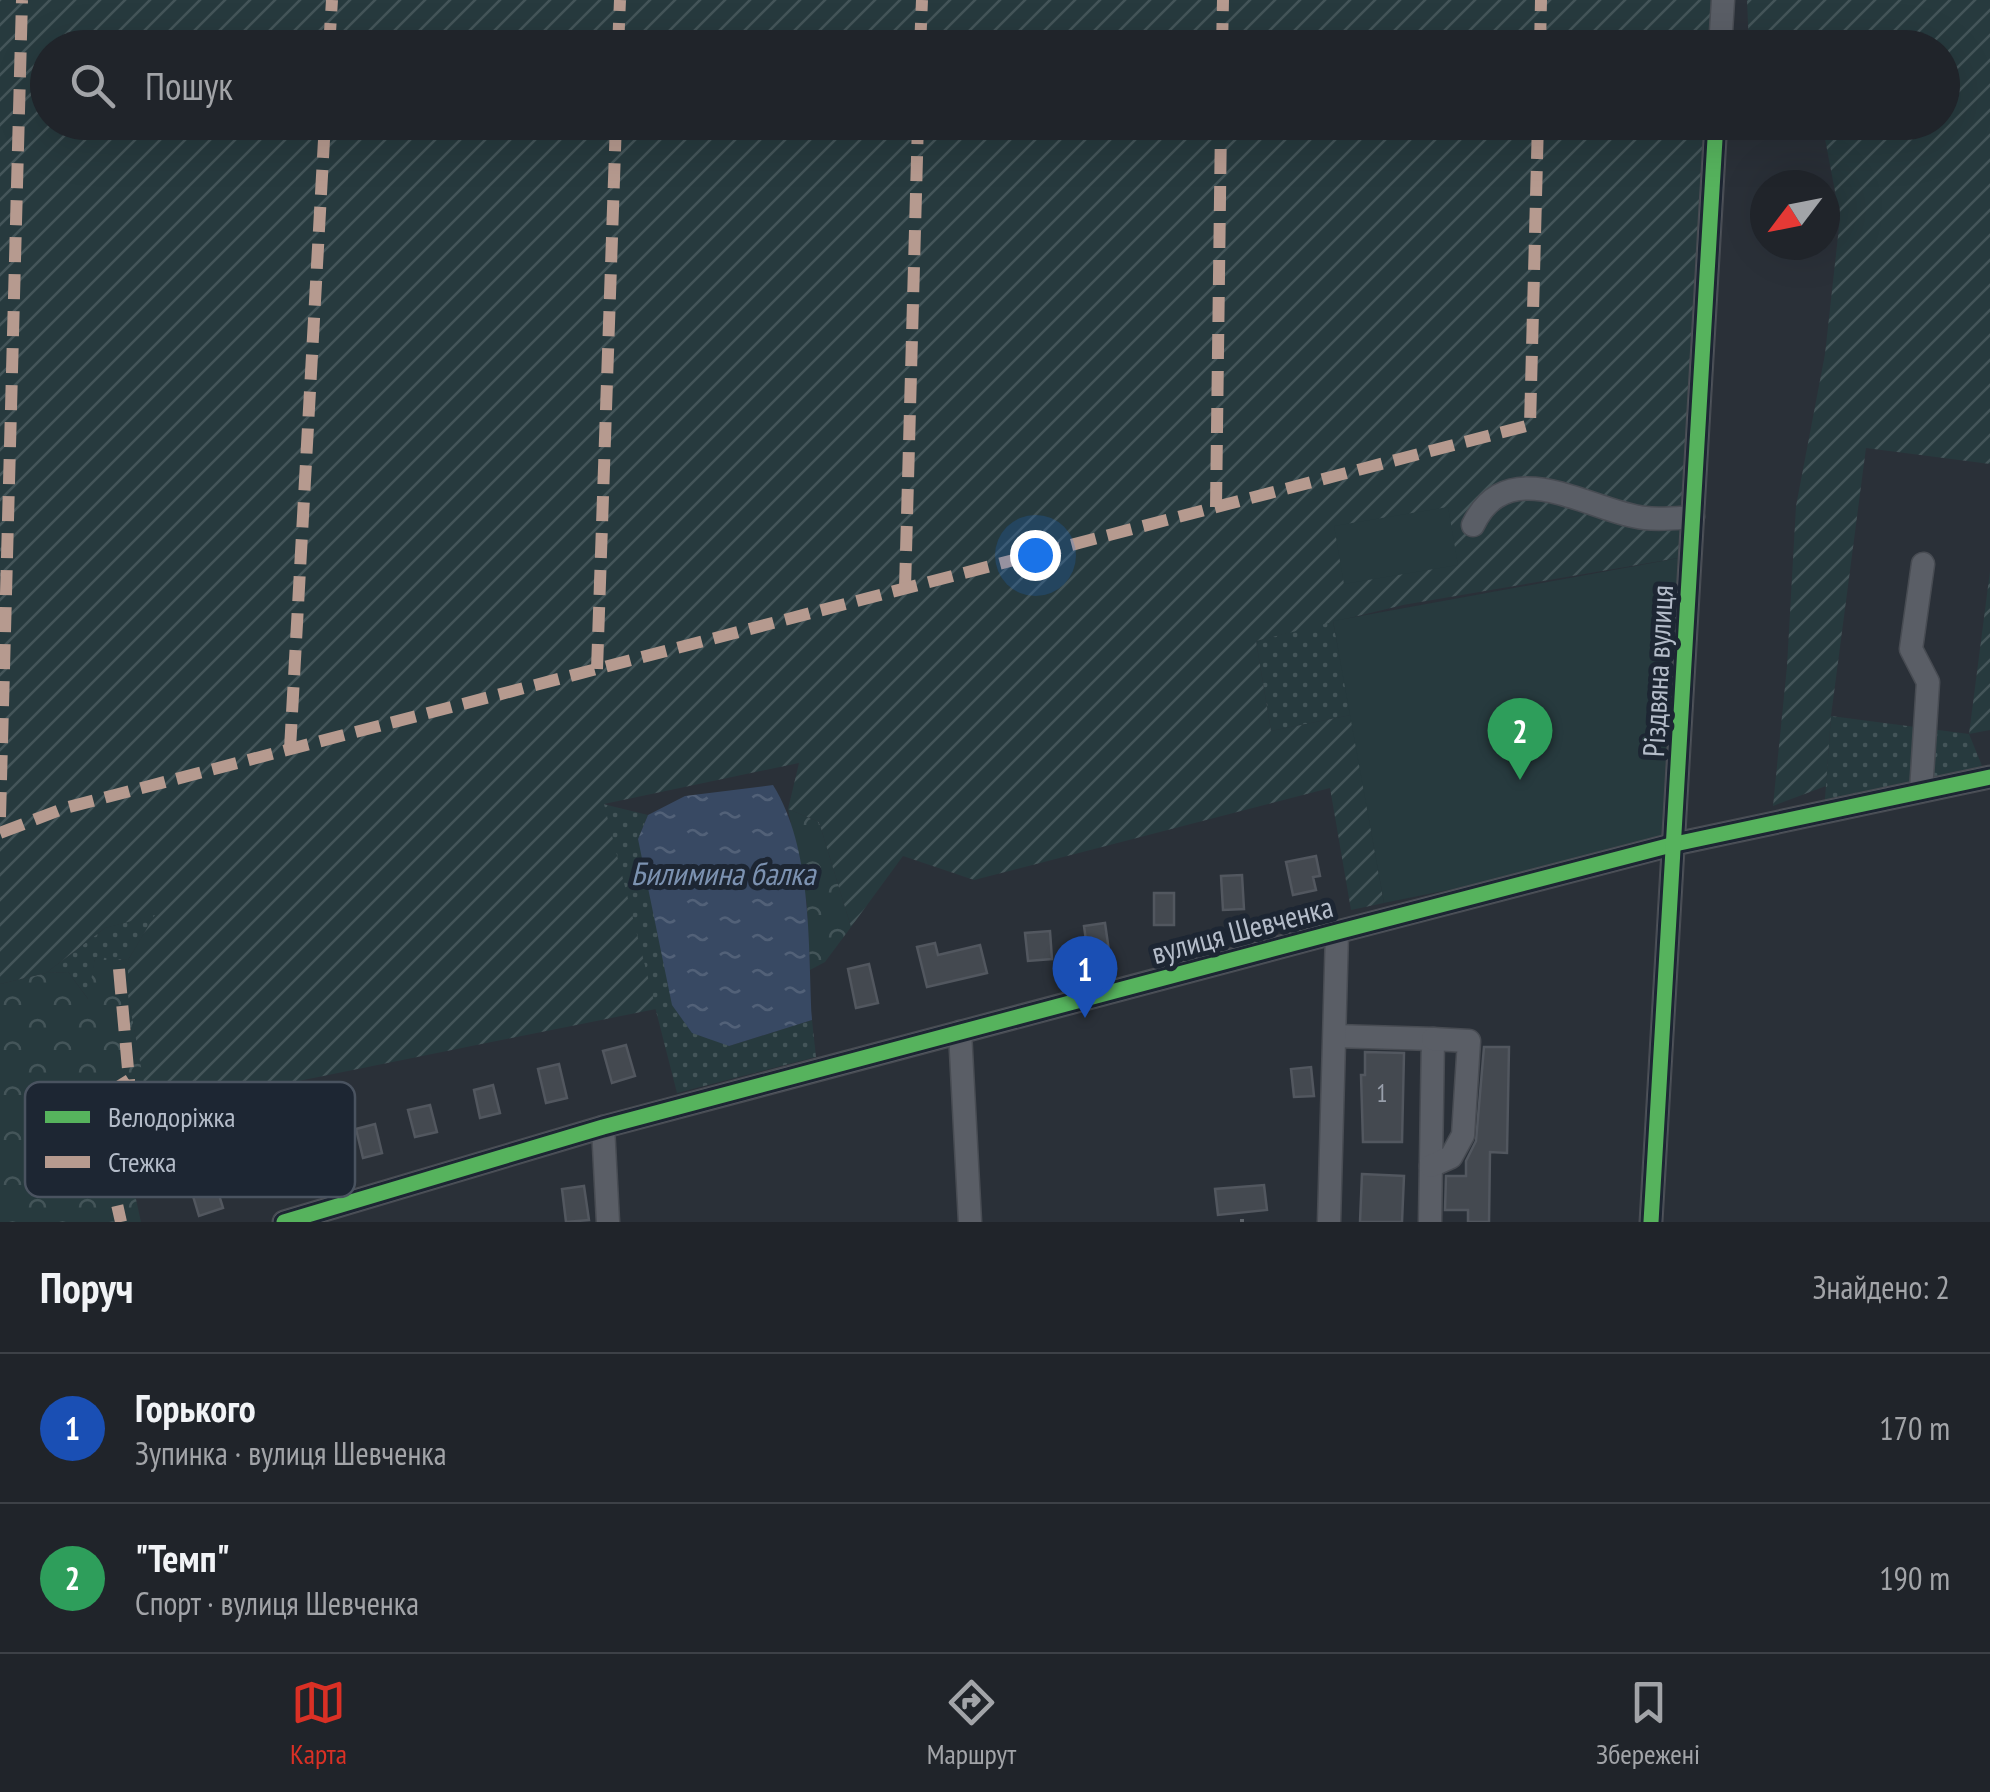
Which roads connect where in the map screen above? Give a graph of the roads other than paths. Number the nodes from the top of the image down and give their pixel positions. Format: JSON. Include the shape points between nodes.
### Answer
{"nodes":[{"id":1,"x":1723,"y":0,"type":"edge"},
{"id":2,"x":1721,"y":30,"type":"edge"},
{"id":3,"x":1715,"y":140,"type":"edge"},
{"id":4,"x":1693,"y":518,"type":"junction"},
{"id":5,"x":1472,"y":525,"type":"dead end"},
{"id":6,"x":1923,"y":564,"type":"dead end"},
{"id":7,"x":1990,"y":777,"type":"edge"},
{"id":8,"x":1921,"y":791,"type":"junction"},
{"id":9,"x":1676,"y":844,"type":"junction"},
{"id":10,"x":1338,"y":932,"type":"junction"},
{"id":11,"x":960,"y":1032,"type":"junction"},
{"id":12,"x":1335,"y":1036,"type":"junction"},
{"id":13,"x":1433,"y":1039,"type":"junction"},
{"id":14,"x":603,"y":1127,"type":"junction"},
{"id":15,"x":1431,"y":1166,"type":"junction"},
{"id":16,"x":284,"y":1222,"type":"edge"},
{"id":17,"x":608,"y":1222,"type":"edge"},
{"id":18,"x":970,"y":1222,"type":"edge"},
{"id":19,"x":1329,"y":1222,"type":"edge"},
{"id":20,"x":1430,"y":1222,"type":"edge"},
{"id":21,"x":1651,"y":1222,"type":"edge"}],
"edges":[{"from":1,"to":2,"type":"street"},
{"from":3,"to":4,"type":"street","name":"Різдвяна вулиця"},
{"from":4,"to":5,"type":"street","via":[[1643,518],[1559,490],[1531,490],[1481,508]]},
{"from":4,"to":9,"type":"street","name":"Різдвяна вулиця"},
{"from":6,"to":8,"type":"street","via":[[1911,649],[1928,682]]},
{"from":7,"to":8,"type":"street","name":"вулиця Шевченка"},
{"from":8,"to":9,"type":"street","name":"вулиця Шевченка"},
{"from":9,"to":10,"type":"street","name":"вулиця Шевченка"},
{"from":9,"to":21,"type":"street","name":"Різдвяна вулиця"},
{"from":10,"to":11,"type":"street","name":"вулиця Шевченка"},
{"from":10,"to":12,"type":"street"},
{"from":11,"to":14,"type":"street","name":"вулиця Шевченка"},
{"from":11,"to":18,"type":"street"},
{"from":12,"to":13,"type":"street"},
{"from":12,"to":19,"type":"street"},
{"from":13,"to":15,"type":"street"},
{"from":13,"to":15,"type":"street","via":[[1468,1041],[1464,1135],[1452,1158]]},
{"from":14,"to":16,"type":"street","name":"вулиця Шевченка"},
{"from":14,"to":17,"type":"street"},
{"from":15,"to":20,"type":"street"}]}
